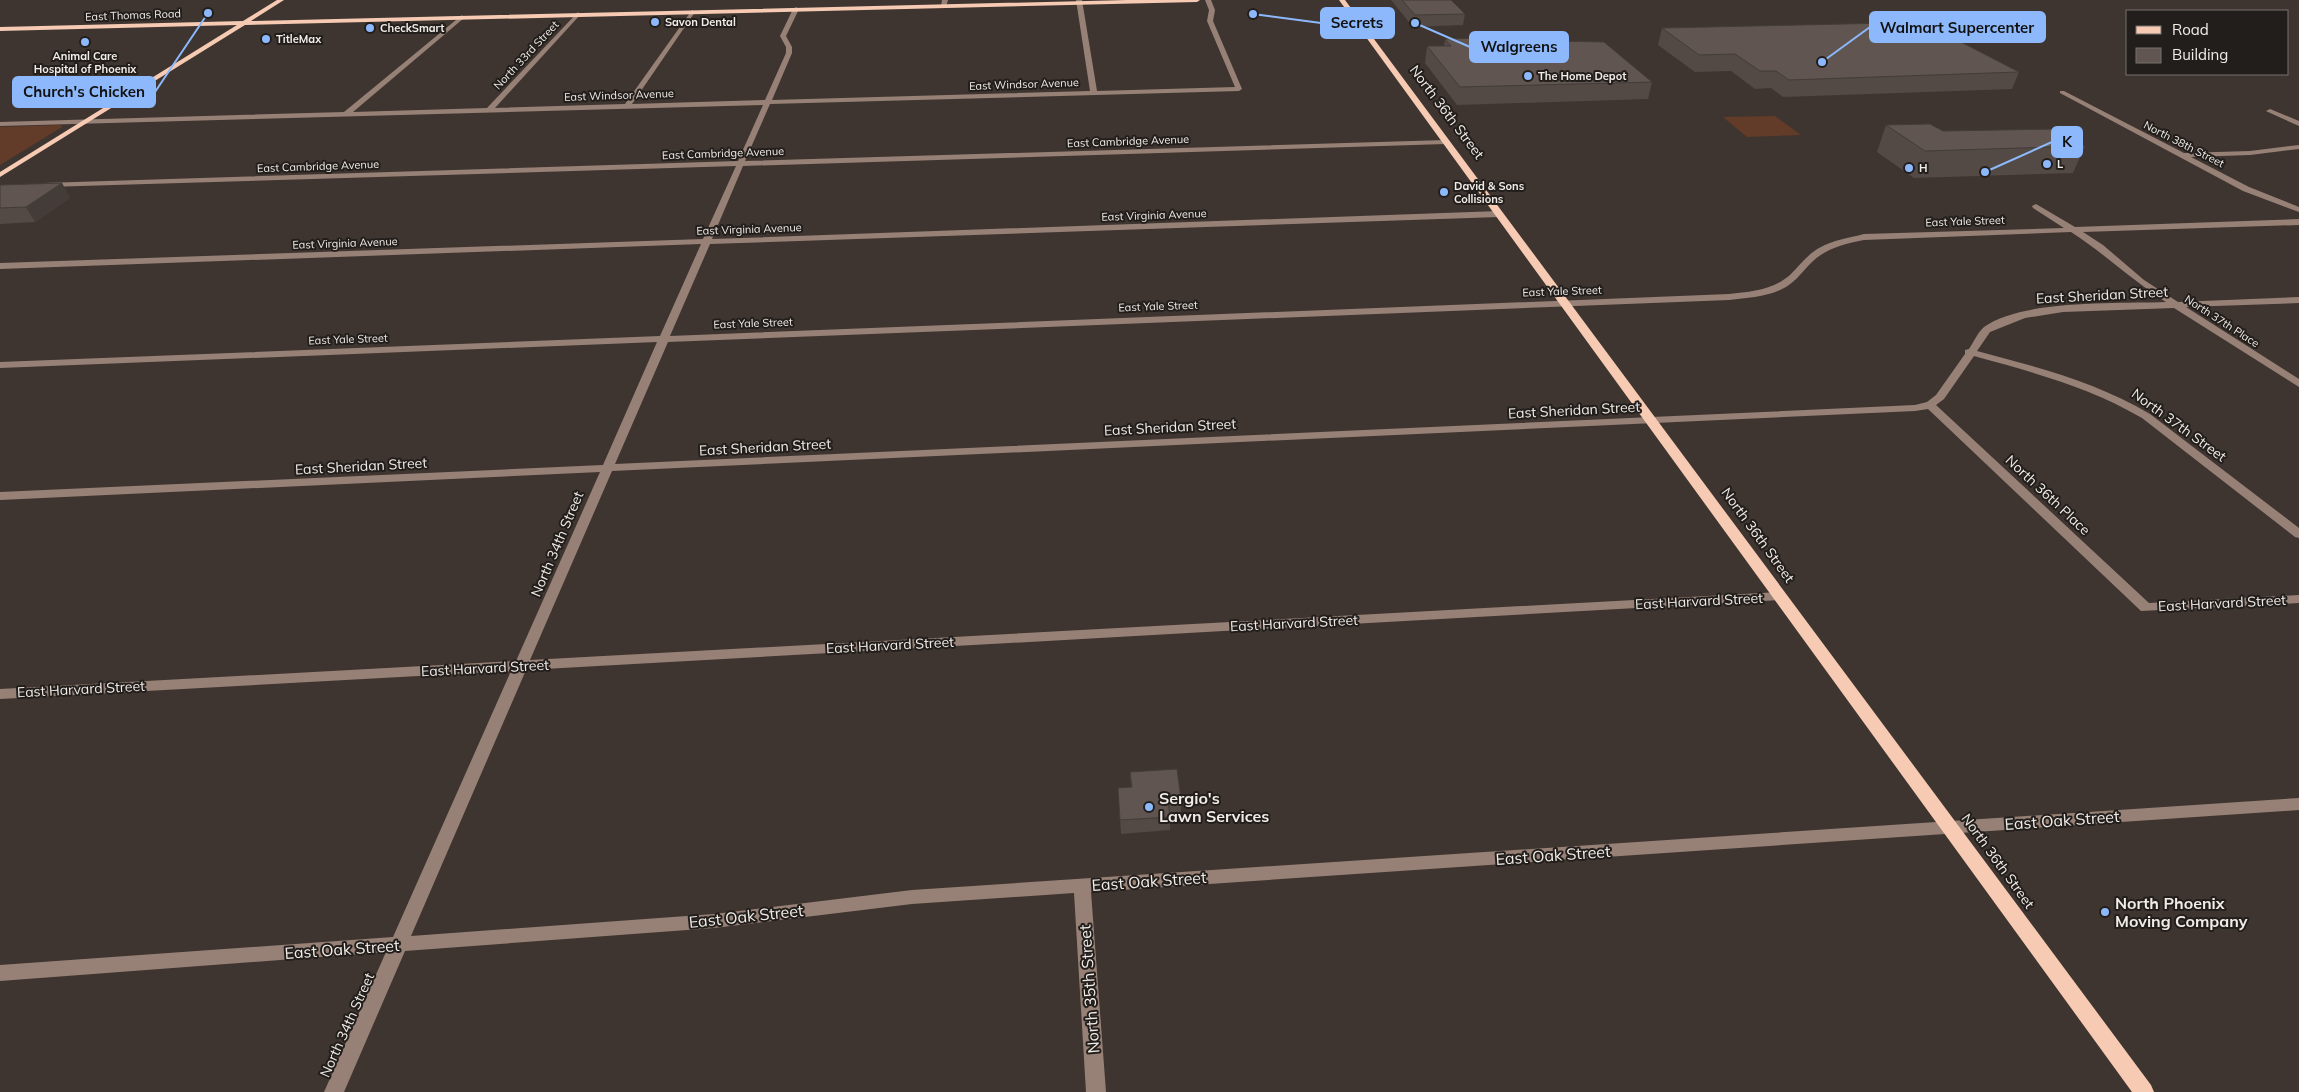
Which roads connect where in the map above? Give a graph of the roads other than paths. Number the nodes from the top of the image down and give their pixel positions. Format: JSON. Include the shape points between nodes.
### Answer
{"nodes":[{"id":1,"x":281,"y":0,"type":"edge"},
{"id":2,"x":1197,"y":0,"type":"edge"},
{"id":3,"x":1208,"y":0,"type":"edge"},
{"id":4,"x":1342,"y":0,"type":"edge"},
{"id":5,"x":1079,"y":1,"type":"edge"},
{"id":6,"x":944,"y":3,"type":"edge"},
{"id":7,"x":796,"y":9,"type":"junction"},
{"id":8,"x":692,"y":12,"type":"junction"},
{"id":9,"x":578,"y":14,"type":"junction"},
{"id":10,"x":462,"y":17,"type":"junction"},
{"id":11,"x":245,"y":22,"type":"junction"},
{"id":12,"x":0,"y":29,"type":"edge"},
{"id":13,"x":2062,"y":92,"type":"dead end"},
{"id":14,"x":1094,"y":93,"type":"junction"},
{"id":15,"x":767,"y":102,"type":"junction"},
{"id":16,"x":627,"y":106,"type":"junction"},
{"id":17,"x":489,"y":110,"type":"junction"},
{"id":18,"x":2270,"y":111,"type":"dead end"},
{"id":19,"x":346,"y":114,"type":"junction"},
{"id":20,"x":88,"y":121,"type":"junction"},
{"id":21,"x":0,"y":124,"type":"edge"},
{"id":22,"x":2299,"y":124,"type":"edge"},
{"id":23,"x":1446,"y":142,"type":"junction"},
{"id":24,"x":2299,"y":147,"type":"edge"},
{"id":25,"x":2182,"y":156,"type":"junction"},
{"id":26,"x":740,"y":164,"type":"junction"},
{"id":27,"x":0,"y":175,"type":"edge"},
{"id":28,"x":38,"y":186,"type":"edge"},
{"id":29,"x":2036,"y":206,"type":"dead end"},
{"id":30,"x":2299,"y":210,"type":"edge"},
{"id":31,"x":1499,"y":214,"type":"junction"},
{"id":32,"x":2299,"y":222,"type":"edge"},
{"id":33,"x":2073,"y":230,"type":"junction"},
{"id":34,"x":706,"y":242,"type":"junction"},
{"id":35,"x":0,"y":266,"type":"edge"},
{"id":36,"x":2299,"y":300,"type":"edge"},
{"id":37,"x":1565,"y":304,"type":"junction"},
{"id":38,"x":2177,"y":305,"type":"junction"},
{"id":39,"x":664,"y":339,"type":"junction"},
{"id":40,"x":1969,"y":352,"type":"junction"},
{"id":41,"x":0,"y":365,"type":"edge"},
{"id":42,"x":2299,"y":384,"type":"edge"},
{"id":43,"x":1930,"y":405,"type":"junction"},
{"id":44,"x":1652,"y":421,"type":"junction"},
{"id":45,"x":605,"y":470,"type":"junction"},
{"id":46,"x":0,"y":496,"type":"edge"},
{"id":47,"x":2299,"y":534,"type":"edge"},
{"id":48,"x":1780,"y":596,"type":"junction"},
{"id":49,"x":2299,"y":599,"type":"edge"},
{"id":50,"x":2146,"y":608,"type":"joint"},
{"id":51,"x":521,"y":666,"type":"junction"},
{"id":52,"x":0,"y":694,"type":"edge"},
{"id":53,"x":2299,"y":804,"type":"edge"},
{"id":54,"x":1950,"y":828,"type":"junction"},
{"id":55,"x":1082,"y":886,"type":"junction"},
{"id":56,"x":399,"y":945,"type":"junction"},
{"id":57,"x":0,"y":973,"type":"edge"},
{"id":58,"x":334,"y":1092,"type":"edge"},
{"id":59,"x":1096,"y":1092,"type":"edge"},
{"id":60,"x":2144,"y":1092,"type":"edge"}],
"edges":[{"from":1,"to":11,"type":"main road"},
{"from":2,"to":5,"type":"main road","name":"East Thomas Road"},
{"from":3,"to":14,"type":"street","name":"East Windsor Avenue","via":[[1212,10],[1210,21],[1239,88]]},
{"from":4,"to":23,"type":"main road","name":"North 36th Street"},
{"from":5,"to":6,"type":"main road","name":"East Thomas Road"},
{"from":5,"to":14,"type":"street"},
{"from":6,"to":7,"type":"main road","name":"East Thomas Road"},
{"from":7,"to":8,"type":"main road","name":"East Thomas Road"},
{"from":7,"to":15,"type":"street","name":"North 34th Street","via":[[783,36],[790,50]]},
{"from":8,"to":9,"type":"main road","name":"East Thomas Road"},
{"from":8,"to":16,"type":"street"},
{"from":9,"to":10,"type":"main road","name":"East Thomas Road"},
{"from":9,"to":17,"type":"street","name":"North 33rd Street"},
{"from":10,"to":11,"type":"main road","name":"East Thomas Road"},
{"from":10,"to":19,"type":"street"},
{"from":11,"to":12,"type":"main road","name":"East Thomas Road"},
{"from":11,"to":20,"type":"main road"},
{"from":13,"to":25,"type":"street","name":"North 38th Street"},
{"from":14,"to":15,"type":"street","name":"East Windsor Avenue"},
{"from":15,"to":16,"type":"street","name":"East Windsor Avenue"},
{"from":15,"to":26,"type":"street","name":"North 34th Street"},
{"from":16,"to":17,"type":"street","name":"East Windsor Avenue"},
{"from":17,"to":19,"type":"street","name":"East Windsor Avenue"},
{"from":18,"to":22,"type":"street"},
{"from":19,"to":20,"type":"street","name":"East Windsor Avenue"},
{"from":20,"to":21,"type":"street","name":"East Windsor Avenue"},
{"from":20,"to":27,"type":"main road"},
{"from":23,"to":26,"type":"street","name":"East Cambridge Avenue"},
{"from":23,"to":31,"type":"main road","name":"North 36th Street"},
{"from":24,"to":25,"type":"street"},
{"from":25,"to":30,"type":"street","name":"North 38th Street","via":[[2256,193]]},
{"from":26,"to":28,"type":"street","name":"East Cambridge Avenue"},
{"from":26,"to":34,"type":"street","name":"North 34th Street"},
{"from":29,"to":33,"type":"street","name":"North 37th Place"},
{"from":31,"to":34,"type":"street","name":"East Virginia Avenue"},
{"from":31,"to":37,"type":"main road","name":"North 36th Street"},
{"from":32,"to":33,"type":"street","name":"East Yale Street"},
{"from":33,"to":37,"type":"street","name":"East Yale Street","via":[[1864,237],[1820,250],[1782,285],[1751,295]]},
{"from":33,"to":38,"type":"street","name":"North 37th Place"},
{"from":34,"to":35,"type":"street","name":"East Virginia Avenue"},
{"from":34,"to":39,"type":"street","name":"North 34th Street"},
{"from":36,"to":38,"type":"street","name":"East Sheridan Street"},
{"from":37,"to":39,"type":"street","name":"East Yale Street"},
{"from":37,"to":44,"type":"main road","name":"North 36th Street"},
{"from":38,"to":40,"type":"street","name":"East Sheridan Street","via":[[2066,310],[2016,316],[1987,330]]},
{"from":38,"to":42,"type":"street","name":"North 37th Place"},
{"from":39,"to":41,"type":"street","name":"East Yale Street"},
{"from":39,"to":45,"type":"street","name":"North 34th Street"},
{"from":40,"to":43,"type":"street","name":"East Sheridan Street","via":[[1940,396]]},
{"from":40,"to":47,"type":"street","name":"North 37th Street","via":[[2100,390],[2125,403]]},
{"from":43,"to":44,"type":"street","name":"East Sheridan Street","via":[[1897,410]]},
{"from":43,"to":50,"type":"street","name":"North 36th Place"},
{"from":44,"to":45,"type":"street","name":"East Sheridan Street"},
{"from":44,"to":48,"type":"main road","name":"North 36th Street"},
{"from":45,"to":46,"type":"street","name":"East Sheridan Street"},
{"from":45,"to":51,"type":"street","name":"North 34th Street"},
{"from":48,"to":51,"type":"street","name":"East Harvard Street"},
{"from":48,"to":54,"type":"main road","name":"North 36th Street"},
{"from":49,"to":50,"type":"street","name":"East Harvard Street"},
{"from":51,"to":52,"type":"street","name":"East Harvard Street"},
{"from":51,"to":56,"type":"street","name":"North 34th Street"},
{"from":53,"to":54,"type":"street","name":"East Oak Street"},
{"from":54,"to":55,"type":"street","name":"East Oak Street"},
{"from":54,"to":60,"type":"main road","name":"North 36th Street"},
{"from":55,"to":56,"type":"street","name":"East Oak Street","via":[[912,897],[714,921]]},
{"from":55,"to":59,"type":"street","name":"North 35th Street"},
{"from":56,"to":57,"type":"street","name":"East Oak Street"},
{"from":56,"to":58,"type":"street","name":"North 34th Street"}]}
